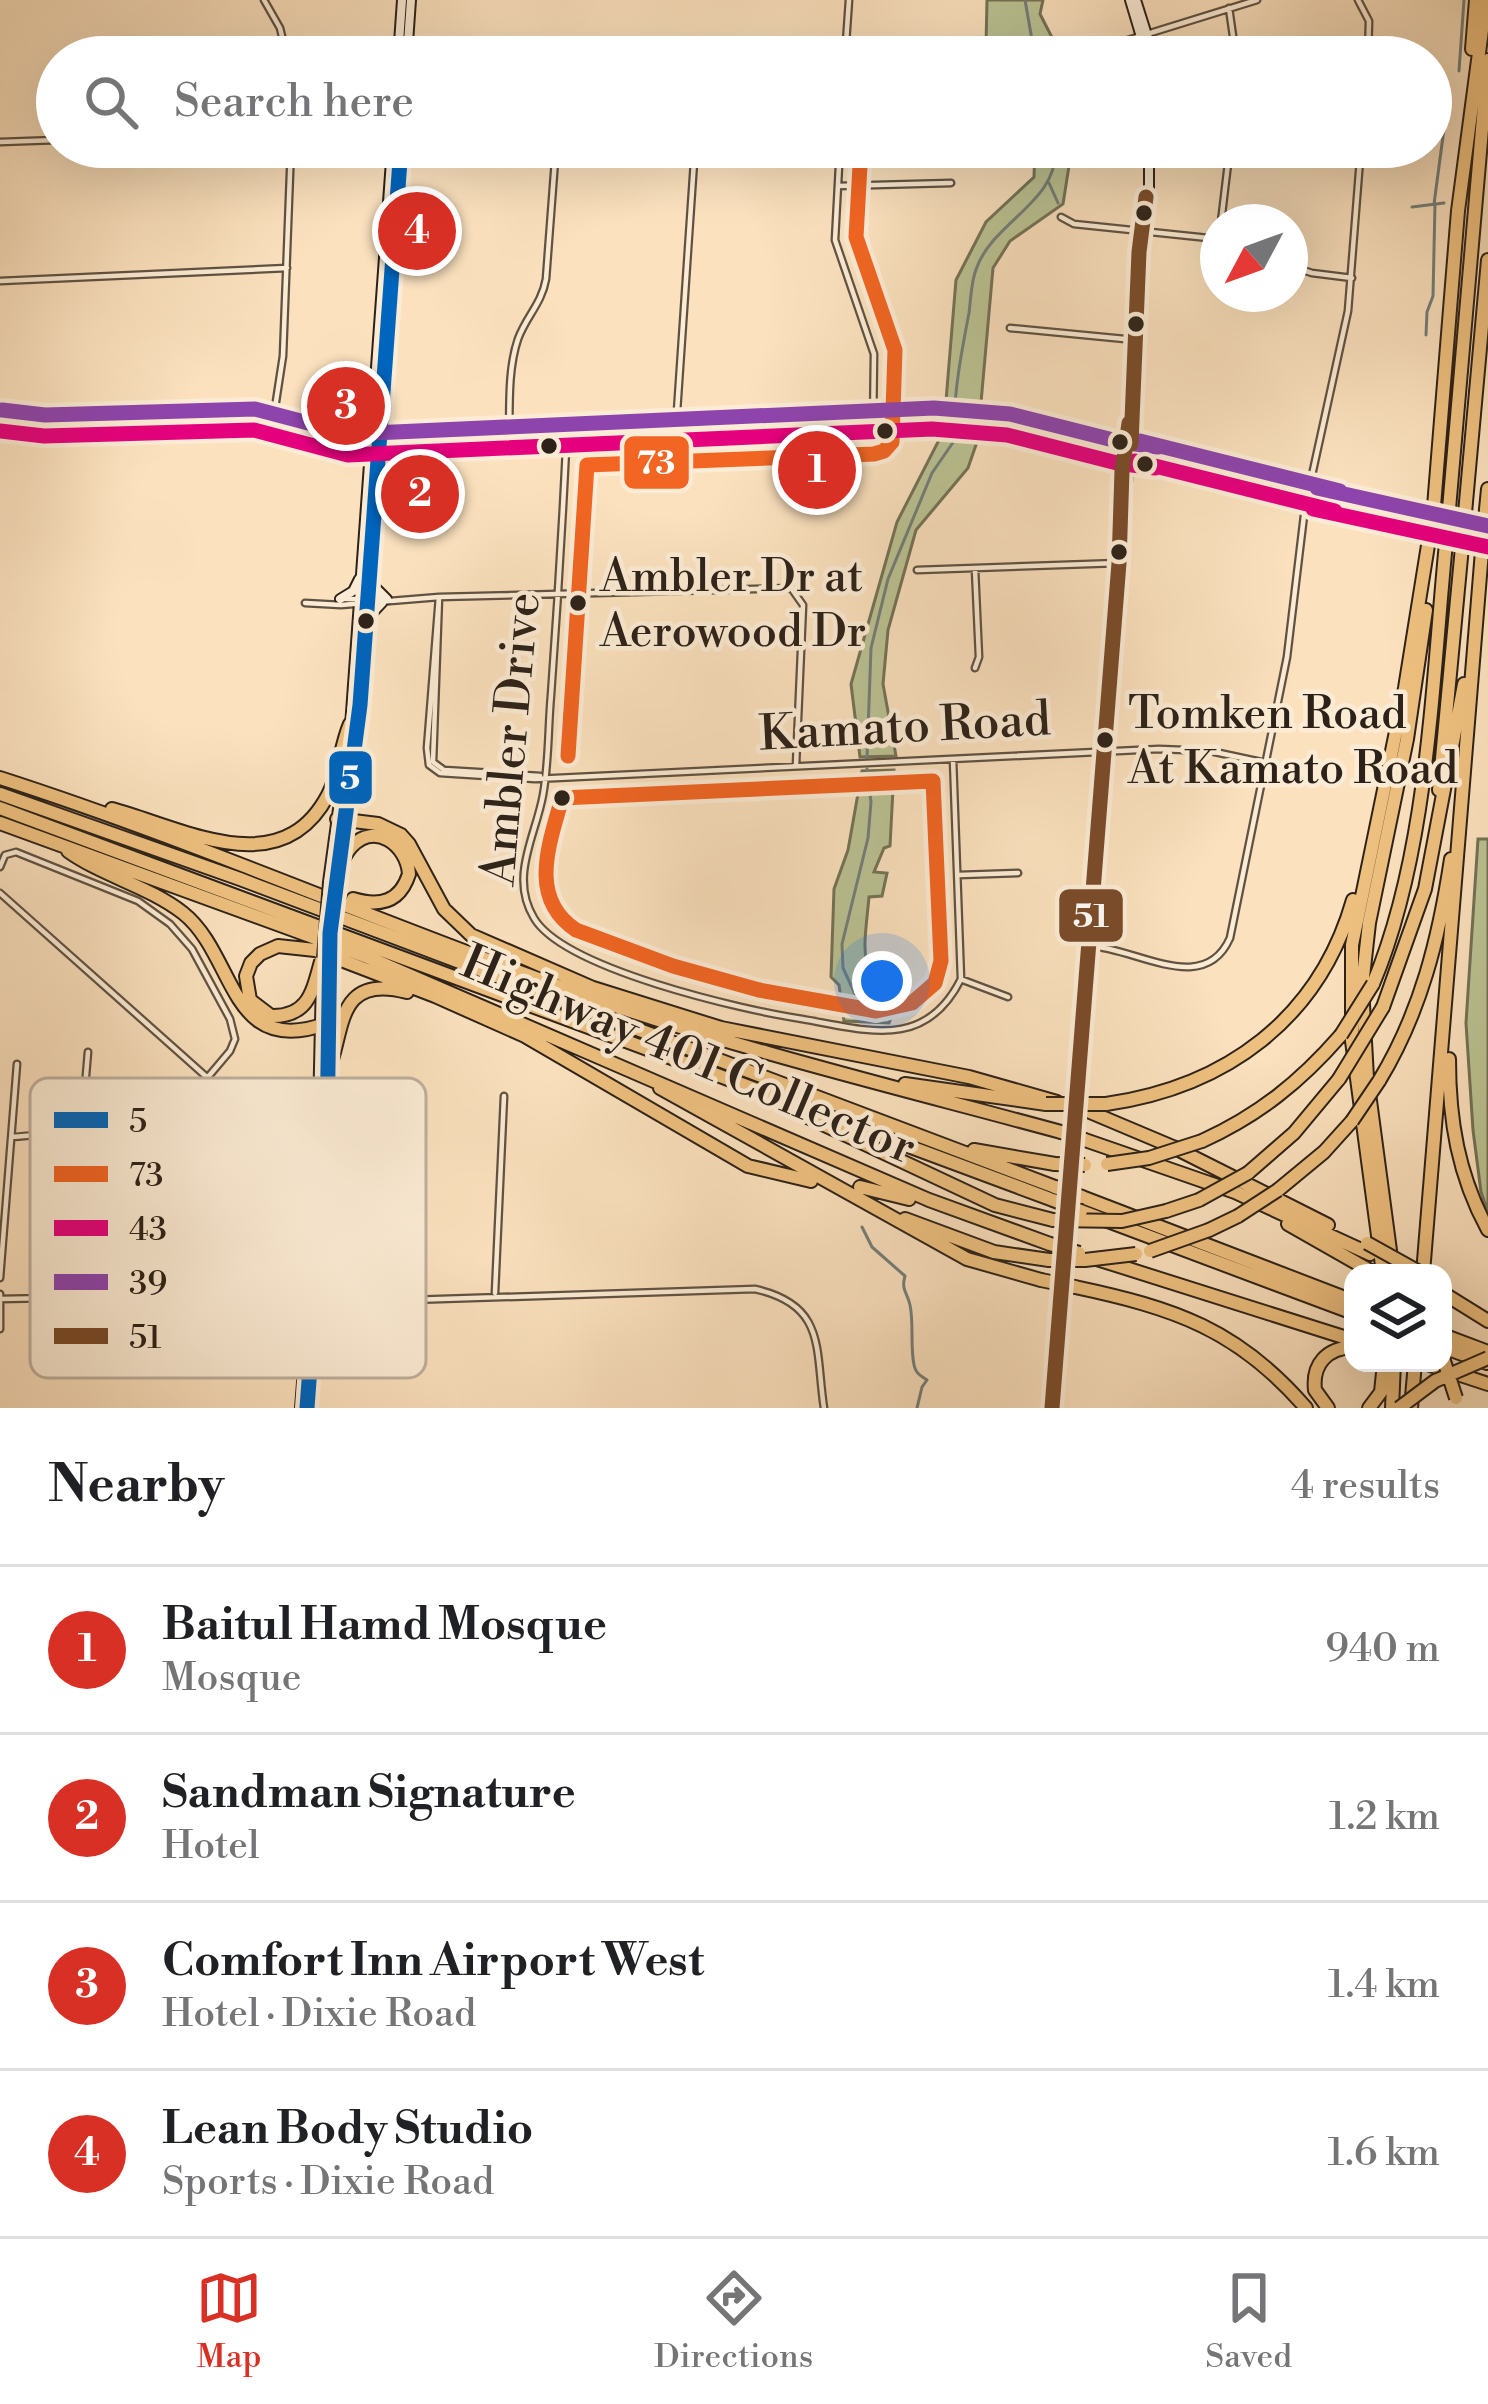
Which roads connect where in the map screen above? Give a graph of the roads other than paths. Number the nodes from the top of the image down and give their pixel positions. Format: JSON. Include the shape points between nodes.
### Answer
{"nodes":[{"id":1,"x":264,"y":0,"type":"edge"},
{"id":2,"x":406,"y":0,"type":"edge"},
{"id":3,"x":849,"y":0,"type":"edge"},
{"id":4,"x":1133,"y":0,"type":"edge"},
{"id":5,"x":1257,"y":0,"type":"edge"},
{"id":6,"x":1358,"y":0,"type":"edge"},
{"id":7,"x":1476,"y":0,"type":"edge"},
{"id":8,"x":1486,"y":0,"type":"edge"},
{"id":9,"x":1228,"y":8,"type":"junction"},
{"id":10,"x":1146,"y":35,"type":"junction"},
{"id":11,"x":282,"y":36,"type":"edge"},
{"id":12,"x":404,"y":36,"type":"edge"},
{"id":13,"x":846,"y":36,"type":"edge"},
{"id":14,"x":1143,"y":36,"type":"edge"},
{"id":15,"x":1233,"y":36,"type":"edge"},
{"id":16,"x":1369,"y":36,"type":"edge"},
{"id":17,"x":1488,"y":60,"type":"edge"},
{"id":18,"x":36,"y":141,"type":"edge"},
{"id":19,"x":0,"y":142,"type":"edge"},
{"id":20,"x":290,"y":168,"type":"edge"},
{"id":21,"x":394,"y":168,"type":"edge"},
{"id":22,"x":395,"y":168,"type":"edge"},
{"id":23,"x":554,"y":168,"type":"edge"},
{"id":24,"x":694,"y":168,"type":"edge"},
{"id":25,"x":839,"y":168,"type":"edge"},
{"id":26,"x":1148,"y":168,"type":"edge"},
{"id":27,"x":1228,"y":168,"type":"edge"},
{"id":28,"x":1360,"y":168,"type":"edge"},
{"id":29,"x":951,"y":183,"type":"dead end"},
{"id":30,"x":838,"y":186,"type":"junction"},
{"id":31,"x":1224,"y":204,"type":"edge"},
{"id":32,"x":1458,"y":212,"type":"junction"},
{"id":33,"x":1061,"y":218,"type":"dead end"},
{"id":34,"x":1143,"y":229,"type":"junction"},
{"id":35,"x":1200,"y":237,"type":"edge"},
{"id":36,"x":1488,"y":260,"type":"edge"},
{"id":37,"x":287,"y":268,"type":"junction"},
{"id":38,"x":1308,"y":272,"type":"edge"},
{"id":39,"x":1352,"y":278,"type":"junction"},
{"id":40,"x":0,"y":281,"type":"edge"},
{"id":41,"x":1010,"y":328,"type":"dead end"},
{"id":42,"x":1135,"y":340,"type":"junction"},
{"id":43,"x":381,"y":427,"type":"junction"},
{"id":44,"x":0,"y":431,"type":"edge"},
{"id":45,"x":371,"y":432,"type":"junction"},
{"id":46,"x":872,"y":433,"type":"junction"},
{"id":47,"x":272,"y":434,"type":"junction"},
{"id":48,"x":675,"y":441,"type":"junction"},
{"id":49,"x":567,"y":445,"type":"junction"},
{"id":50,"x":509,"y":448,"type":"junction"},
{"id":51,"x":398,"y":450,"type":"junction"},
{"id":52,"x":374,"y":451,"type":"junction"},
{"id":53,"x":346,"y":452,"type":"junction"},
{"id":54,"x":1126,"y":462,"type":"junction"},
{"id":55,"x":374,"y":474,"type":"junction"},
{"id":56,"x":1488,"y":489,"type":"edge"},
{"id":57,"x":1306,"y":504,"type":"junction"},
{"id":58,"x":1437,"y":536,"type":"junction"},
{"id":59,"x":1485,"y":546,"type":"edge"},
{"id":60,"x":1119,"y":563,"type":"junction"},
{"id":61,"x":975,"y":569,"type":"junction"},
{"id":62,"x":917,"y":570,"type":"dead end"},
{"id":63,"x":365,"y":575,"type":"junction"},
{"id":64,"x":558,"y":595,"type":"junction"},
{"id":65,"x":439,"y":597,"type":"junction"},
{"id":66,"x":389,"y":600,"type":"junction"},
{"id":67,"x":336,"y":601,"type":"junction"},
{"id":68,"x":364,"y":602,"type":"junction"},
{"id":69,"x":305,"y":603,"type":"dead end"},
{"id":70,"x":366,"y":620,"type":"junction"},
{"id":71,"x":1476,"y":636,"type":"junction"},
{"id":72,"x":975,"y":668,"type":"dead end"},
{"id":73,"x":350,"y":724,"type":"junction"},
{"id":74,"x":1105,"y":752,"type":"junction"},
{"id":75,"x":953,"y":759,"type":"junction"},
{"id":76,"x":1266,"y":763,"type":"junction"},
{"id":77,"x":796,"y":765,"type":"junction"},
{"id":78,"x":1464,"y":775,"type":"junction"},
{"id":79,"x":0,"y":778,"type":"edge"},
{"id":80,"x":546,"y":778,"type":"junction"},
{"id":81,"x":42,"y":791,"type":"junction"},
{"id":82,"x":0,"y":794,"type":"edge"},
{"id":83,"x":0,"y":808,"type":"edge"},
{"id":84,"x":340,"y":820,"type":"junction"},
{"id":85,"x":0,"y":823,"type":"edge"},
{"id":86,"x":1376,"y":824,"type":"junction"},
{"id":87,"x":1435,"y":839,"type":"junction"},
{"id":88,"x":58,"y":843,"type":"junction"},
{"id":89,"x":0,"y":867,"type":"edge"},
{"id":90,"x":1018,"y":873,"type":"dead end"},
{"id":91,"x":958,"y":875,"type":"junction"},
{"id":92,"x":332,"y":881,"type":"junction"},
{"id":93,"x":288,"y":882,"type":"junction"},
{"id":94,"x":0,"y":893,"type":"edge"},
{"id":95,"x":1088,"y":946,"type":"junction"},
{"id":96,"x":325,"y":959,"type":"junction"},
{"id":97,"x":962,"y":979,"type":"junction"},
{"id":98,"x":1448,"y":986,"type":"junction"},
{"id":99,"x":1008,"y":997,"type":"dead end"},
{"id":100,"x":471,"y":1011,"type":"junction"},
{"id":101,"x":324,"y":1025,"type":"junction"},
{"id":102,"x":88,"y":1052,"type":"dead end"},
{"id":103,"x":17,"y":1064,"type":"dead end"},
{"id":104,"x":623,"y":1066,"type":"junction"},
{"id":105,"x":818,"y":1068,"type":"junction"},
{"id":106,"x":327,"y":1074,"type":"junction"},
{"id":107,"x":722,"y":1076,"type":"junction"},
{"id":108,"x":86,"y":1078,"type":"edge"},
{"id":109,"x":205,"y":1078,"type":"edge"},
{"id":110,"x":207,"y":1078,"type":"edge"},
{"id":111,"x":321,"y":1078,"type":"edge"},
{"id":112,"x":327,"y":1078,"type":"edge"},
{"id":113,"x":504,"y":1096,"type":"dead end"},
{"id":114,"x":1052,"y":1103,"type":"junction"},
{"id":115,"x":878,"y":1121,"type":"junction"},
{"id":116,"x":30,"y":1136,"type":"edge"},
{"id":117,"x":12,"y":1137,"type":"junction"},
{"id":118,"x":1150,"y":1162,"type":"junction"},
{"id":119,"x":811,"y":1181,"type":"dead end"},
{"id":120,"x":860,"y":1193,"type":"junction"},
{"id":121,"x":1054,"y":1194,"type":"junction"},
{"id":122,"x":1082,"y":1204,"type":"junction"},
{"id":123,"x":1001,"y":1228,"type":"junction"},
{"id":124,"x":1488,"y":1230,"type":"edge"},
{"id":125,"x":1368,"y":1249,"type":"junction"},
{"id":126,"x":1362,"y":1264,"type":"edge"},
{"id":127,"x":1375,"y":1264,"type":"edge"},
{"id":128,"x":1393,"y":1264,"type":"edge"},
{"id":129,"x":1393,"y":1264,"type":"edge"},
{"id":130,"x":1402,"y":1264,"type":"edge"},
{"id":131,"x":1423,"y":1264,"type":"edge"},
{"id":132,"x":0,"y":1278,"type":"edge"},
{"id":133,"x":494,"y":1295,"type":"junction"},
{"id":134,"x":0,"y":1297,"type":"edge"},
{"id":135,"x":30,"y":1297,"type":"edge"},
{"id":136,"x":1452,"y":1297,"type":"edge"},
{"id":137,"x":426,"y":1298,"type":"edge"},
{"id":138,"x":1344,"y":1298,"type":"edge"},
{"id":139,"x":1344,"y":1309,"type":"edge"},
{"id":140,"x":1488,"y":1321,"type":"edge"},
{"id":141,"x":0,"y":1329,"type":"edge"},
{"id":142,"x":1452,"y":1340,"type":"edge"},
{"id":143,"x":1344,"y":1341,"type":"edge"},
{"id":144,"x":1344,"y":1347,"type":"edge"},
{"id":145,"x":1452,"y":1349,"type":"edge"},
{"id":146,"x":1488,"y":1358,"type":"edge"},
{"id":147,"x":1383,"y":1372,"type":"edge"},
{"id":148,"x":1394,"y":1372,"type":"edge"},
{"id":149,"x":1414,"y":1372,"type":"edge"},
{"id":150,"x":1447,"y":1372,"type":"edge"},
{"id":151,"x":1451,"y":1372,"type":"edge"},
{"id":152,"x":306,"y":1378,"type":"edge"},
{"id":153,"x":1488,"y":1384,"type":"edge"},
{"id":154,"x":1457,"y":1403,"type":"edge"},
{"id":155,"x":304,"y":1408,"type":"edge"},
{"id":156,"x":824,"y":1408,"type":"edge"},
{"id":157,"x":1052,"y":1408,"type":"edge"},
{"id":158,"x":1306,"y":1408,"type":"edge"},
{"id":159,"x":1328,"y":1408,"type":"edge"},
{"id":160,"x":1369,"y":1408,"type":"edge"},
{"id":161,"x":1395,"y":1408,"type":"edge"},
{"id":162,"x":1411,"y":1408,"type":"edge"}],
"edges":[{"from":1,"to":11,"type":"street"},
{"from":2,"to":12,"type":"main road"},
{"from":3,"to":13,"type":"street"},
{"from":4,"to":10,"type":"main road"},
{"from":5,"to":9,"type":"street"},
{"from":6,"to":16,"type":"street"},
{"from":7,"to":32,"type":"highway"},
{"from":8,"to":32,"type":"highway"},
{"from":9,"to":10,"type":"street"},
{"from":9,"to":15,"type":"street"},
{"from":10,"to":14,"type":"street"},
{"from":17,"to":58,"type":"highway"},
{"from":18,"to":19,"type":"street"},
{"from":20,"to":37,"type":"street"},
{"from":21,"to":45,"type":"main road"},
{"from":22,"to":43,"type":"main road"},
{"from":23,"to":50,"type":"street","via":[[542,298],[514,352]]},
{"from":24,"to":48,"type":"street"},
{"from":25,"to":30,"type":"street"},
{"from":26,"to":34,"type":"main road"},
{"from":27,"to":31,"type":"street"},
{"from":28,"to":39,"type":"street"},
{"from":29,"to":30,"type":"street"},
{"from":30,"to":46,"type":"street","via":[[837,251],[874,354]]},
{"from":32,"to":58,"type":"highway"},
{"from":33,"to":34,"type":"street"},
{"from":34,"to":35,"type":"street"},
{"from":34,"to":42,"type":"main road"},
{"from":36,"to":87,"type":"highway"},
{"from":37,"to":40,"type":"street"},
{"from":37,"to":47,"type":"street"},
{"from":38,"to":39,"type":"street"},
{"from":39,"to":57,"type":"street"},
{"from":41,"to":42,"type":"street"},
{"from":42,"to":54,"type":"main road"},
{"from":43,"to":51,"type":"main road"},
{"from":43,"to":52,"type":"main road"},
{"from":44,"to":47,"type":"main road"},
{"from":45,"to":52,"type":"main road"},
{"from":45,"to":53,"type":"main road"},
{"from":46,"to":48,"type":"main road"},
{"from":46,"to":54,"type":"main road","via":[[983,431]]},
{"from":47,"to":53,"type":"main road"},
{"from":48,"to":49,"type":"main road"},
{"from":49,"to":50,"type":"main road"},
{"from":49,"to":64,"type":"street","name":"Ambler Drive"},
{"from":50,"to":51,"type":"main road"},
{"from":51,"to":52,"type":"main road"},
{"from":51,"to":55,"type":"main road"},
{"from":52,"to":53,"type":"main road"},
{"from":52,"to":55,"type":"main road"},
{"from":53,"to":55,"type":"main road"},
{"from":54,"to":57,"type":"main road"},
{"from":54,"to":60,"type":"main road"},
{"from":55,"to":63,"type":"main road"},
{"from":56,"to":59,"type":"highway"},
{"from":57,"to":59,"type":"main road"},
{"from":57,"to":76,"type":"street"},
{"from":58,"to":86,"type":"highway"},
{"from":58,"to":115,"type":"highway","bridge":true,"via":[[1409,865],[1396,925],[1341,1035],[1296,1084],[1202,1141],[1107,1164],[964,1148]]},
{"from":58,"to":128,"type":"highway","via":[[1362,986],[1366,1078]]},
{"from":59,"to":71,"type":"highway"},
{"from":60,"to":61,"type":"street"},
{"from":60,"to":74,"type":"main road"},
{"from":61,"to":62,"type":"street"},
{"from":61,"to":72,"type":"street"},
{"from":63,"to":66,"type":"main road"},
{"from":63,"to":67,"type":"main road"},
{"from":63,"to":68,"type":"main road"},
{"from":64,"to":65,"type":"street"},
{"from":64,"to":77,"type":"street","via":[[794,589],[803,604]]},
{"from":64,"to":80,"type":"street","name":"Ambler Drive"},
{"from":65,"to":66,"type":"street"},
{"from":65,"to":80,"type":"street","name":"Kamato Road","via":[[433,762],[444,770]]},
{"from":66,"to":68,"type":"street"},
{"from":66,"to":70,"type":"main road"},
{"from":67,"to":68,"type":"street"},
{"from":67,"to":69,"type":"street"},
{"from":68,"to":70,"type":"main road"},
{"from":68,"to":73,"type":"main road"},
{"from":70,"to":84,"type":"main road"},
{"from":71,"to":78,"type":"highway"},
{"from":71,"to":87,"type":"highway"},
{"from":73,"to":81,"type":"highway","via":[[320,809],[273,844],[215,841]]},
{"from":73,"to":84,"type":"main road"},
{"from":74,"to":75,"type":"street","name":"Kamato Road"},
{"from":74,"to":76,"type":"street","name":"Kamato Road","via":[[1210,751]]},
{"from":74,"to":95,"type":"main road"},
{"from":75,"to":77,"type":"street","name":"Kamato Road"},
{"from":75,"to":91,"type":"street"},
{"from":76,"to":95,"type":"street","via":[[1232,934],[1220,955],[1185,969]]},
{"from":77,"to":80,"type":"street","name":"Kamato Road"},
{"from":78,"to":98,"type":"highway"},
{"from":78,"to":120,"type":"highway","bridge":true,"via":[[1434,953],[1402,1040],[1352,1120],[1278,1190],[1209,1229],[1143,1252],[1085,1260],[994,1252]]},
{"from":79,"to":81,"type":"highway","name":"Highway 401 Collector"},
{"from":80,"to":97,"type":"street","name":"Ambler Drive","via":[[527,845],[525,891],[536,922],[566,949],[740,1007],[875,1032],[924,1022]]},
{"from":81,"to":93,"type":"highway","name":"Highway 401 Collector"},
{"from":82,"to":115,"type":"highway"},
{"from":83,"to":107,"type":"highway"},
{"from":84,"to":92,"type":"main road"},
{"from":84,"to":114,"type":"highway","via":[[401,835],[444,909],[471,935],[574,980],[721,1028]]},
{"from":85,"to":88,"type":"highway","name":"Highway 401 Collector"},
{"from":86,"to":114,"type":"highway","bridge":true,"via":[[1334,952],[1292,1015],[1187,1084],[1106,1104]]},
{"from":86,"to":127,"type":"highway","via":[[1352,945],[1350,1011]]},
{"from":87,"to":107,"type":"highway","bridge":true,"via":[[1415,925],[1383,1007],[1339,1079],[1248,1173],[1166,1211],[1122,1221],[1053,1220],[995,1205]]},
{"from":88,"to":101,"type":"highway","via":[[182,913],[259,1023]]},
{"from":88,"to":104,"type":"highway","name":"Highway 401 Collector","via":[[365,956]]},
{"from":89,"to":110,"type":"street","via":[[16,852],[138,901],[183,937],[235,1029],[233,1047]]},
{"from":90,"to":91,"type":"street"},
{"from":91,"to":97,"type":"street"},
{"from":92,"to":93,"type":"highway","via":[[350,848],[369,837],[392,841],[408,862],[403,889],[382,903]]},
{"from":92,"to":96,"type":"main road","bridge":true},
{"from":93,"to":105,"type":"highway","name":"Highway 401 Collector","via":[[585,995]]},
{"from":94,"to":109,"type":"street"},
{"from":95,"to":157,"type":"main road"},
{"from":96,"to":100,"type":"highway","via":[[296,1012],[271,1016],[250,1000],[250,963],[292,946]]},
{"from":96,"to":101,"type":"main road"},
{"from":97,"to":99,"type":"street"},
{"from":98,"to":124,"type":"highway","via":[[1454,1142]]},
{"from":98,"to":131,"type":"highway"},
{"from":100,"to":106,"type":"highway","via":[[392,988],[372,990],[343,1013]]},
{"from":100,"to":119,"type":"highway","via":[[591,1072],[731,1159]]},
{"from":101,"to":106,"type":"main road"},
{"from":101,"to":111,"type":"main road"},
{"from":102,"to":108,"type":"street"},
{"from":103,"to":117,"type":"street"},
{"from":104,"to":120,"type":"highway"},
{"from":104,"to":123,"type":"highway","name":"Highway 401 Collector"},
{"from":105,"to":114,"type":"highway"},
{"from":105,"to":118,"type":"highway","name":"Highway 401 Collector","bridge":true},
{"from":106,"to":112,"type":"main road"},
{"from":107,"to":121,"type":"highway"},
{"from":113,"to":133,"type":"street"},
{"from":114,"to":125,"type":"highway","bridge":true,"via":[[1172,1147]]},
{"from":115,"to":121,"type":"highway"},
{"from":116,"to":117,"type":"street"},
{"from":117,"to":132,"type":"street"},
{"from":118,"to":125,"type":"highway","name":"Highway 401 Collector"},
{"from":118,"to":126,"type":"highway"},
{"from":120,"to":123,"type":"highway","via":[[889,1192]]},
{"from":120,"to":158,"type":"highway","bridge":true,"via":[[967,1259],[1139,1301],[1215,1331],[1252,1354]]},
{"from":121,"to":122,"type":"highway","bridge":true},
{"from":122,"to":138,"type":"highway"},
{"from":122,"to":139,"type":"highway"},
{"from":123,"to":143,"type":"highway","name":"Highway 401 Collector","bridge":true},
{"from":125,"to":129,"type":"highway","name":"Highway 401 Collector","bridge":true},
{"from":125,"to":130,"type":"highway","bridge":true},
{"from":133,"to":137,"type":"street"},
{"from":133,"to":156,"type":"street","via":[[775,1294],[817,1336]]},
{"from":134,"to":135,"type":"street"},
{"from":134,"to":141,"type":"street"},
{"from":136,"to":140,"type":"highway"},
{"from":142,"to":146,"type":"highway"},
{"from":144,"to":159,"type":"highway","via":[[1317,1367],[1316,1390]]},
{"from":145,"to":146,"type":"highway"},
{"from":146,"to":161,"type":"highway","bridge":true},
{"from":147,"to":160,"type":"highway"},
{"from":148,"to":161,"type":"highway"},
{"from":149,"to":162,"type":"highway"},
{"from":150,"to":154,"type":"highway","bridge":true},
{"from":151,"to":153,"type":"highway"},
{"from":152,"to":155,"type":"main road"}]}
